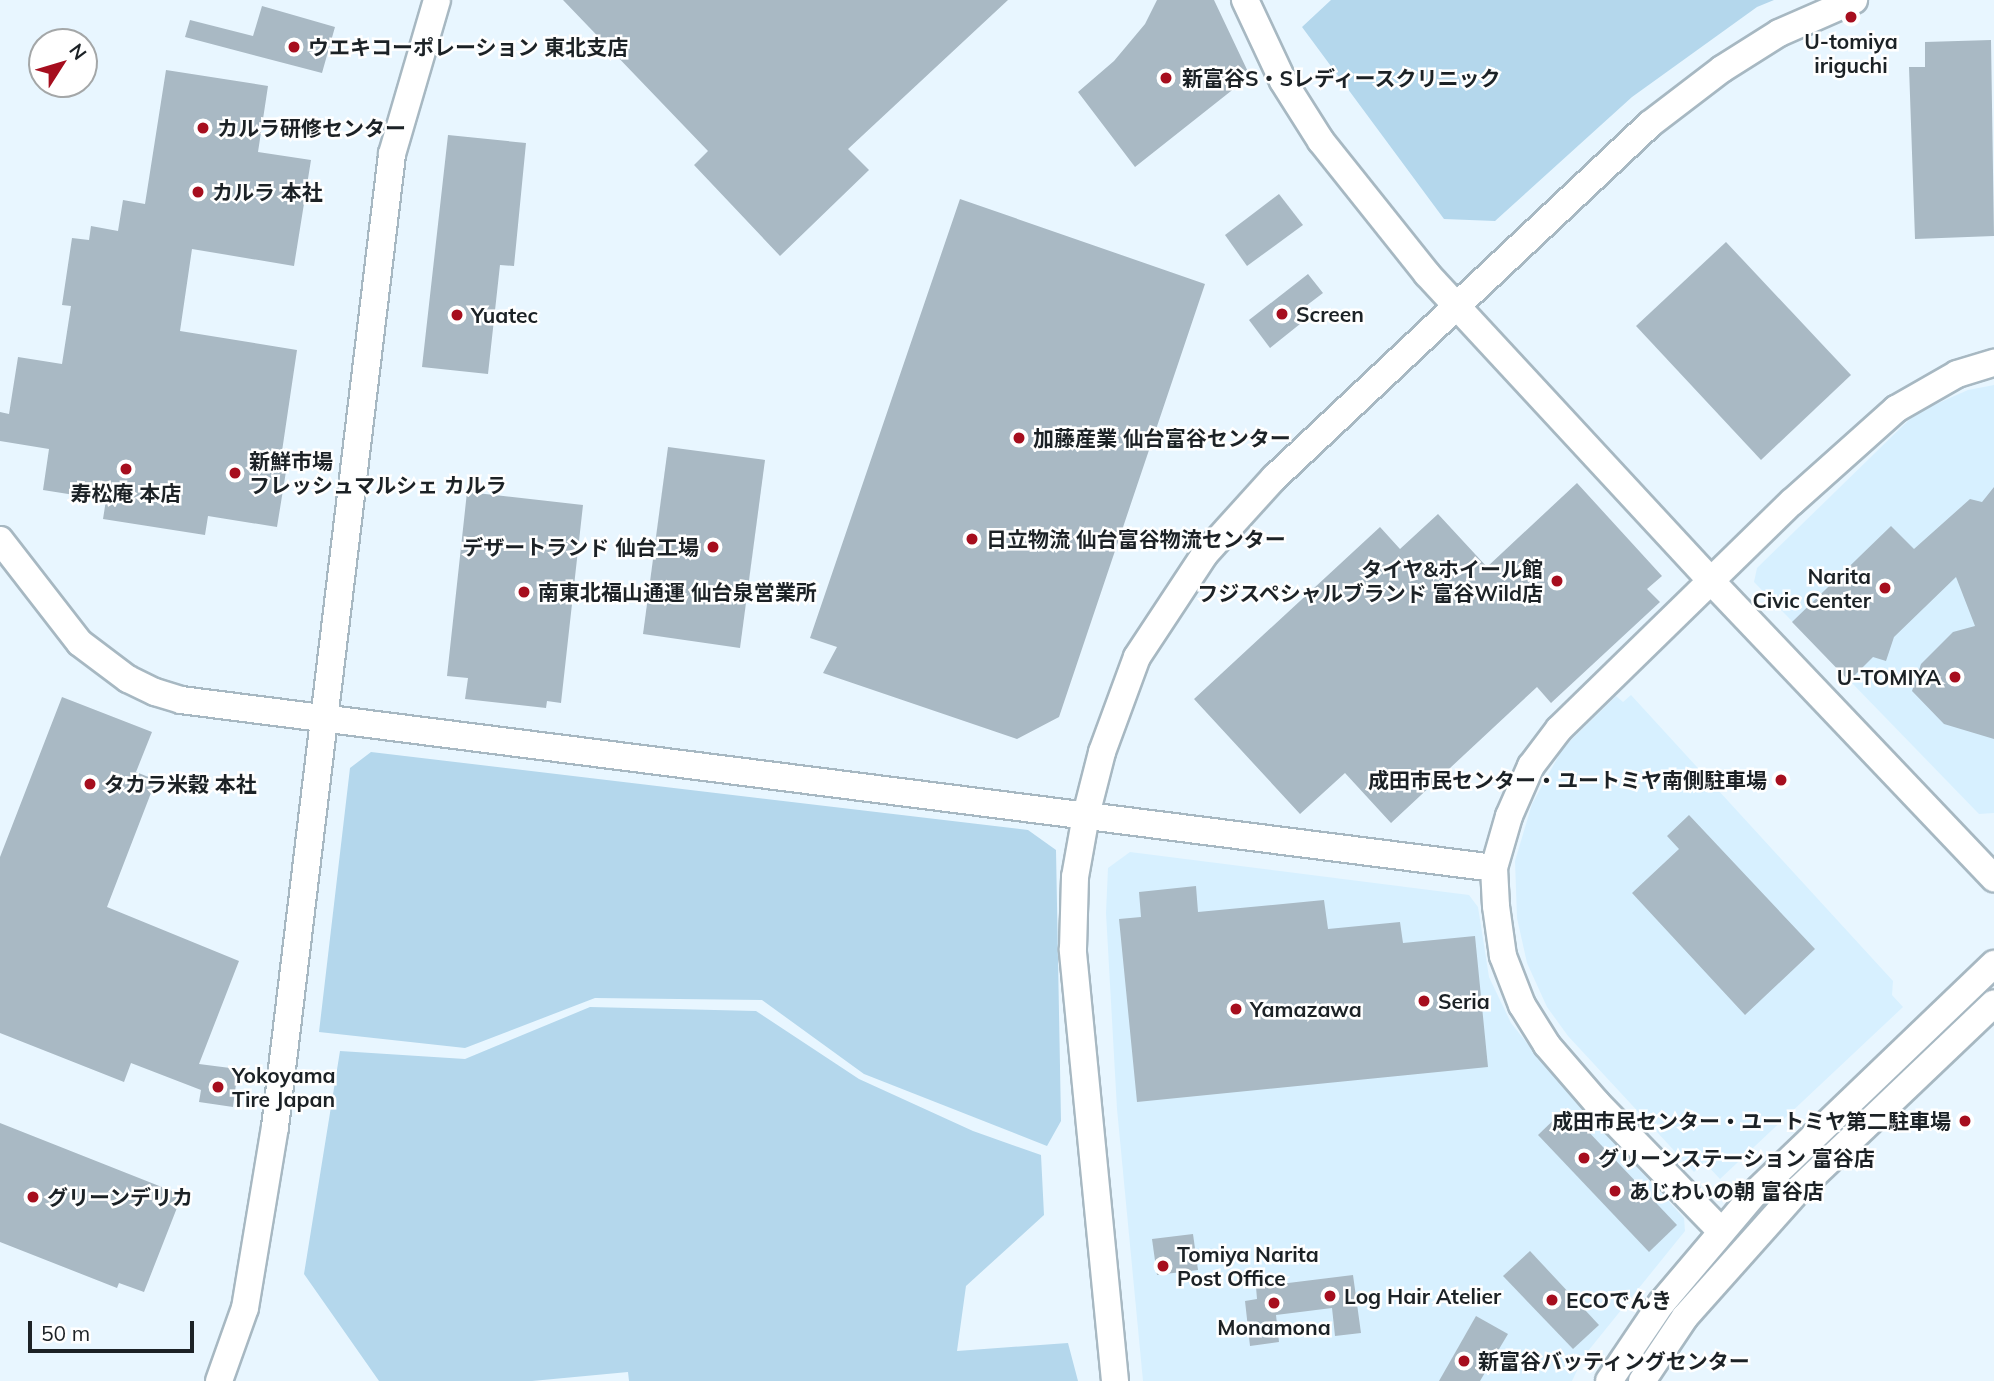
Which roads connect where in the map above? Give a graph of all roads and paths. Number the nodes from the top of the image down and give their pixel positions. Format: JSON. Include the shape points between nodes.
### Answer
{"nodes":[{"id":1,"x":437,"y":0,"type":"edge"},
{"id":2,"x":1245,"y":0,"type":"edge"},
{"id":3,"x":1854,"y":0,"type":"edge"},
{"id":4,"x":1456,"y":306,"type":"junction"},
{"id":5,"x":1994,"y":363,"type":"edge"},
{"id":6,"x":0,"y":540,"type":"edge"},
{"id":7,"x":1710,"y":580,"type":"junction"},
{"id":8,"x":323,"y":720,"type":"junction"},
{"id":9,"x":1086,"y":815,"type":"junction"},
{"id":10,"x":1494,"y":868,"type":"junction"},
{"id":11,"x":1994,"y":878,"type":"edge"},
{"id":12,"x":1994,"y":964,"type":"edge"},
{"id":13,"x":1994,"y":1003,"type":"edge"},
{"id":14,"x":1721,"y":1231,"type":"junction"},
{"id":15,"x":219,"y":1381,"type":"edge"},
{"id":16,"x":1115,"y":1381,"type":"edge"},
{"id":17,"x":1609,"y":1381,"type":"edge"},
{"id":18,"x":1642,"y":1381,"type":"edge"}],
"edges":[{"from":1,"to":8,"type":"street","via":[[392,154]]},
{"from":2,"to":4,"type":"street","via":[[1283,81],[1321,141]]},
{"from":3,"to":4,"type":"street","via":[[1779,33],[1671,108]]},
{"from":4,"to":7,"type":"street"},
{"from":4,"to":9,"type":"street","via":[[1274,478],[1205,554],[1137,657],[1102,752]]},
{"from":5,"to":7,"type":"street","via":[[1957,374],[1896,410]]},
{"from":6,"to":8,"type":"street","via":[[80,643],[128,679],[181,700]]},
{"from":7,"to":10,"type":"street","via":[[1599,686],[1544,746],[1520,790]]},
{"from":7,"to":11,"type":"street"},
{"from":8,"to":9,"type":"street"},
{"from":8,"to":15,"type":"street","via":[[275,1127],[245,1308]]},
{"from":9,"to":10,"type":"street"},
{"from":9,"to":16,"type":"street","via":[[1075,877],[1073,949]]},
{"from":10,"to":14,"type":"street","via":[[1503,956],[1522,1005],[1547,1045]]},
{"from":12,"to":14,"type":"street","via":[[1762,1186]]},
{"from":13,"to":18,"type":"street","via":[[1799,1189],[1685,1317]]},
{"from":14,"to":17,"type":"street","via":[[1661,1304]]}]}
